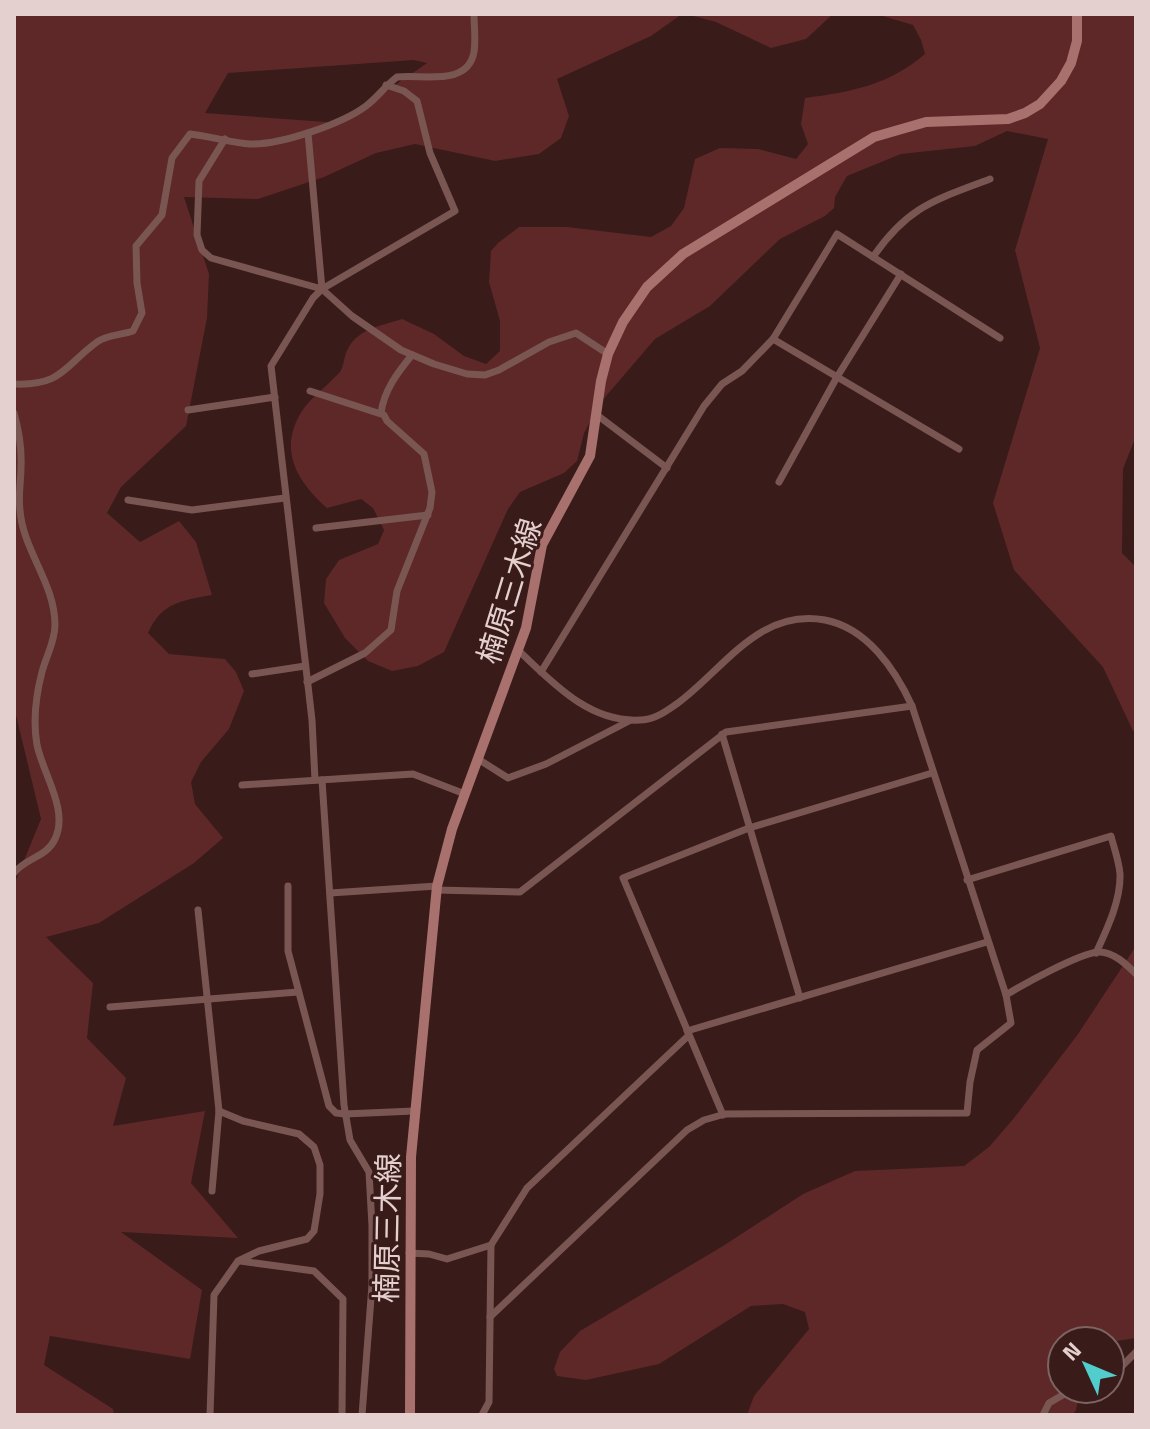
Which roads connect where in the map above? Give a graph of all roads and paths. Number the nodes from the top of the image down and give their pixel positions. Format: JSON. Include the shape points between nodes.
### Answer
{"nodes":[{"id":1,"x":474,"y":14,"type":"edge"},
{"id":2,"x":1077,"y":14,"type":"edge"},
{"id":3,"x":386,"y":85,"type":"junction"},
{"id":4,"x":308,"y":133,"type":"junction"},
{"id":5,"x":225,"y":139,"type":"junction"},
{"id":6,"x":990,"y":179,"type":"dead end"},
{"id":7,"x":873,"y":257,"type":"junction"},
{"id":8,"x":901,"y":274,"type":"junction"},
{"id":9,"x":322,"y":289,"type":"junction"},
{"id":10,"x":1000,"y":338,"type":"dead end"},
{"id":11,"x":773,"y":339,"type":"junction"},
{"id":12,"x":608,"y":354,"type":"junction"},
{"id":13,"x":412,"y":355,"type":"junction"},
{"id":14,"x":837,"y":377,"type":"junction"},
{"id":15,"x":14,"y":384,"type":"edge"},
{"id":16,"x":310,"y":391,"type":"dead end"},
{"id":17,"x":275,"y":397,"type":"junction"},
{"id":18,"x":188,"y":410,"type":"dead end"},
{"id":19,"x":14,"y":413,"type":"edge"},
{"id":20,"x":381,"y":413,"type":"junction"},
{"id":21,"x":597,"y":415,"type":"junction"},
{"id":22,"x":959,"y":449,"type":"dead end"},
{"id":23,"x":667,"y":468,"type":"junction"},
{"id":24,"x":779,"y":482,"type":"dead end"},
{"id":25,"x":285,"y":498,"type":"junction"},
{"id":26,"x":128,"y":500,"type":"dead end"},
{"id":27,"x":428,"y":515,"type":"junction"},
{"id":28,"x":316,"y":528,"type":"dead end"},
{"id":29,"x":518,"y":650,"type":"junction"},
{"id":30,"x":305,"y":666,"type":"junction"},
{"id":31,"x":541,"y":672,"type":"junction"},
{"id":32,"x":252,"y":674,"type":"dead end"},
{"id":33,"x":307,"y":682,"type":"junction"},
{"id":34,"x":912,"y":706,"type":"junction"},
{"id":35,"x":631,"y":720,"type":"junction"},
{"id":36,"x":722,"y":734,"type":"junction"},
{"id":37,"x":478,"y":759,"type":"junction"},
{"id":38,"x":932,"y":773,"type":"junction"},
{"id":39,"x":319,"y":780,"type":"junction"},
{"id":40,"x":242,"y":785,"type":"dead end"},
{"id":41,"x":465,"y":794,"type":"junction"},
{"id":42,"x":749,"y":828,"type":"junction"},
{"id":43,"x":14,"y":873,"type":"edge"},
{"id":44,"x":967,"y":880,"type":"junction"},
{"id":45,"x":288,"y":886,"type":"dead end"},
{"id":46,"x":437,"y":888,"type":"junction"},
{"id":47,"x":330,"y":893,"type":"junction"},
{"id":48,"x":198,"y":910,"type":"dead end"},
{"id":49,"x":987,"y":942,"type":"junction"},
{"id":50,"x":1096,"y":953,"type":"junction"},
{"id":51,"x":1136,"y":974,"type":"edge"},
{"id":52,"x":298,"y":992,"type":"junction"},
{"id":53,"x":1006,"y":995,"type":"junction"},
{"id":54,"x":800,"y":998,"type":"junction"},
{"id":55,"x":208,"y":999,"type":"junction"},
{"id":56,"x":110,"y":1007,"type":"dead end"},
{"id":57,"x":688,"y":1034,"type":"junction"},
{"id":58,"x":219,"y":1111,"type":"junction"},
{"id":59,"x":414,"y":1111,"type":"junction"},
{"id":60,"x":345,"y":1114,"type":"junction"},
{"id":61,"x":723,"y":1115,"type":"junction"},
{"id":62,"x":212,"y":1191,"type":"dead end"},
{"id":63,"x":491,"y":1245,"type":"junction"},
{"id":64,"x":409,"y":1253,"type":"junction"},
{"id":65,"x":238,"y":1261,"type":"junction"},
{"id":66,"x":490,"y":1317,"type":"junction"},
{"id":67,"x":210,"y":1415,"type":"edge"},
{"id":68,"x":342,"y":1415,"type":"edge"},
{"id":69,"x":362,"y":1415,"type":"edge"},
{"id":70,"x":410,"y":1415,"type":"edge"},
{"id":71,"x":482,"y":1415,"type":"edge"}],
"edges":[{"from":1,"to":3,"type":"street","via":[[474,51],[462,72],[397,77]]},
{"from":2,"to":12,"type":"main road","name":"楠原三木線","via":[[1071,63],[1040,104],[1008,119],[926,122],[850,150],[673,262],[634,304]]},
{"from":3,"to":4,"type":"street","via":[[360,110]]},
{"from":3,"to":9,"type":"street","via":[[417,101],[430,153],[455,211]]},
{"from":4,"to":5,"type":"street","via":[[272,143]]},
{"from":4,"to":9,"type":"street"},
{"from":5,"to":9,"type":"street","via":[[199,181],[197,235],[202,250],[211,258]]},
{"from":5,"to":15,"type":"street","via":[[190,134],[172,158],[162,215],[136,246],[142,313],[133,331],[99,340],[49,382]]},
{"from":6,"to":7,"type":"street","via":[[906,217]]},
{"from":7,"to":8,"type":"street"},
{"from":7,"to":11,"type":"street","via":[[837,234]]},
{"from":8,"to":10,"type":"street"},
{"from":8,"to":14,"type":"street"},
{"from":9,"to":13,"type":"street","via":[[382,338]]},
{"from":9,"to":17,"type":"street","via":[[271,366]]},
{"from":11,"to":14,"type":"street"},
{"from":11,"to":23,"type":"street","via":[[711,396]]},
{"from":12,"to":13,"type":"street","via":[[576,333],[485,375]]},
{"from":12,"to":21,"type":"main road","name":"楠原三木線"},
{"from":13,"to":20,"type":"street","via":[[397,373]]},
{"from":14,"to":22,"type":"street"},
{"from":14,"to":24,"type":"street"},
{"from":16,"to":20,"type":"street"},
{"from":17,"to":18,"type":"street"},
{"from":17,"to":25,"type":"street"},
{"from":19,"to":43,"type":"street","via":[[21,438],[19,509],[54,607],[55,629],[37,694],[36,726],[58,808],[58,828],[44,853]]},
{"from":20,"to":27,"type":"street","via":[[427,459],[432,492]]},
{"from":21,"to":23,"type":"street"},
{"from":21,"to":29,"type":"main road","name":"楠原三木線","via":[[590,456],[542,545]]},
{"from":23,"to":31,"type":"street"},
{"from":25,"to":26,"type":"street","via":[[192,510]]},
{"from":25,"to":30,"type":"street"},
{"from":27,"to":28,"type":"street"},
{"from":27,"to":33,"type":"street","via":[[397,591],[391,630],[365,653]]},
{"from":29,"to":31,"type":"street"},
{"from":29,"to":37,"type":"main road","name":"楠原三木線"},
{"from":30,"to":32,"type":"street"},
{"from":30,"to":33,"type":"street"},
{"from":31,"to":35,"type":"street","via":[[598,715]]},
{"from":33,"to":39,"type":"street"},
{"from":34,"to":35,"type":"street","via":[[903,686],[864,637],[813,618],[764,630],[660,715]]},
{"from":34,"to":36,"type":"street"},
{"from":34,"to":38,"type":"street"},
{"from":35,"to":37,"type":"street","via":[[508,778]]},
{"from":36,"to":42,"type":"street"},
{"from":36,"to":46,"type":"street","via":[[520,892]]},
{"from":37,"to":41,"type":"main road","name":"楠原三木線"},
{"from":38,"to":42,"type":"street"},
{"from":38,"to":44,"type":"street"},
{"from":39,"to":40,"type":"street"},
{"from":39,"to":41,"type":"street","via":[[413,774]]},
{"from":39,"to":47,"type":"street"},
{"from":41,"to":46,"type":"main road","name":"楠原三木線"},
{"from":42,"to":54,"type":"street"},
{"from":42,"to":57,"type":"street","via":[[623,878]]},
{"from":44,"to":49,"type":"street"},
{"from":44,"to":50,"type":"street","via":[[1111,836],[1119,885]]},
{"from":45,"to":52,"type":"street","via":[[288,951]]},
{"from":46,"to":47,"type":"street"},
{"from":46,"to":59,"type":"main road","name":"楠原三木線"},
{"from":47,"to":60,"type":"street"},
{"from":48,"to":55,"type":"street"},
{"from":49,"to":53,"type":"street"},
{"from":49,"to":54,"type":"street"},
{"from":50,"to":51,"type":"street","via":[[1116,958]]},
{"from":50,"to":53,"type":"street"},
{"from":52,"to":55,"type":"street"},
{"from":52,"to":60,"type":"street","via":[[329,1106]]},
{"from":53,"to":61,"type":"street","via":[[1011,1023],[977,1050],[967,1113]]},
{"from":54,"to":57,"type":"street"},
{"from":55,"to":56,"type":"street"},
{"from":55,"to":58,"type":"street"},
{"from":57,"to":61,"type":"street"},
{"from":57,"to":63,"type":"street","via":[[527,1188]]},
{"from":58,"to":62,"type":"street"},
{"from":58,"to":65,"type":"street","via":[[299,1134],[314,1147],[320,1165],[314,1231],[307,1239]]},
{"from":59,"to":60,"type":"street"},
{"from":59,"to":64,"type":"main road","name":"楠原三木線"},
{"from":60,"to":69,"type":"street","via":[[350,1140],[369,1172],[372,1285]]},
{"from":61,"to":66,"type":"street","via":[[687,1130]]},
{"from":63,"to":64,"type":"street","via":[[447,1259]]},
{"from":63,"to":66,"type":"street"},
{"from":64,"to":70,"type":"main road","name":"楠原三木線"},
{"from":65,"to":67,"type":"street","via":[[212,1306]]},
{"from":65,"to":68,"type":"street","via":[[314,1271],[343,1299]]},
{"from":66,"to":71,"type":"street","via":[[489,1402]]}]}
